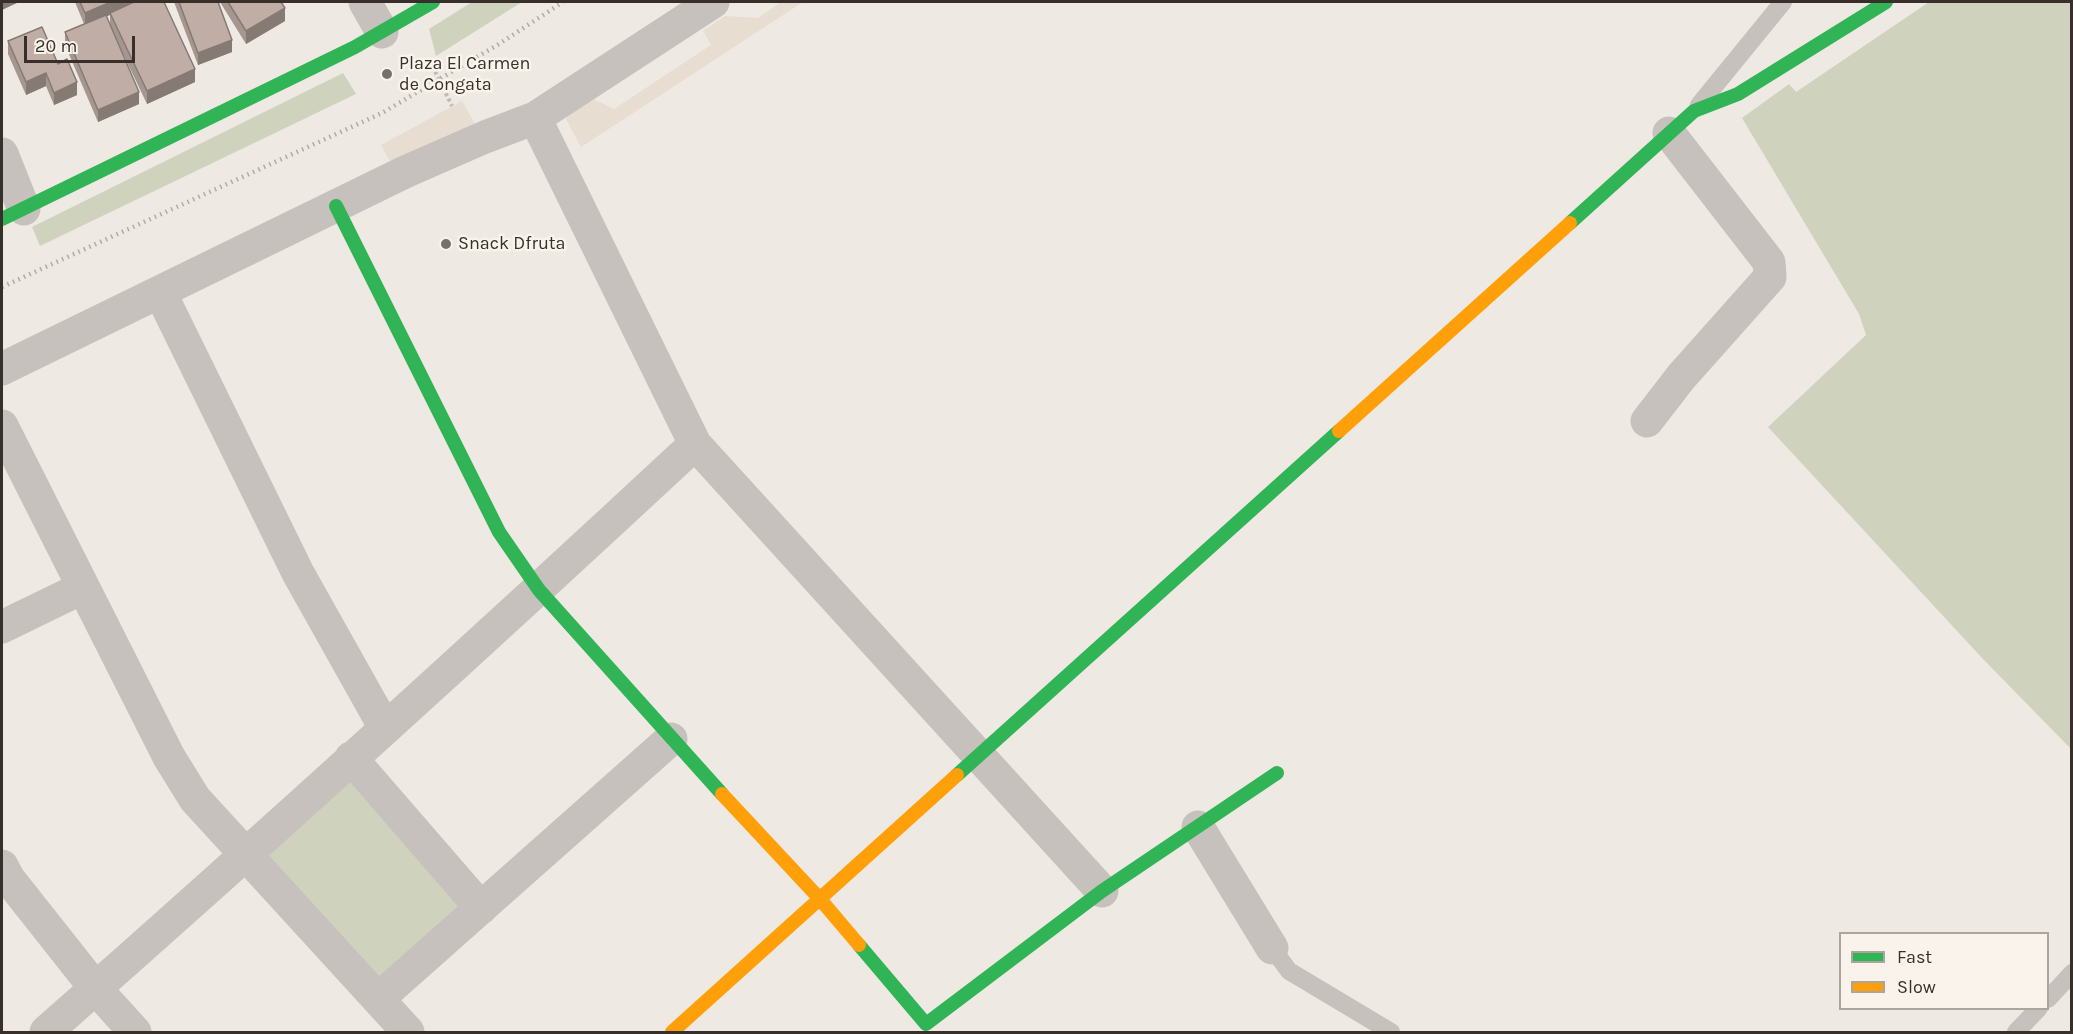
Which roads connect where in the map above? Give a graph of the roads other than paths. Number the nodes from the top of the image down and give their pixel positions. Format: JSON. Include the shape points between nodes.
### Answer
{"nodes":[{"id":1,"x":365,"y":2,"type":"edge"},
{"id":2,"x":433,"y":2,"type":"edge"},
{"id":3,"x":713,"y":2,"type":"edge"},
{"id":4,"x":1783,"y":2,"type":"edge"},
{"id":5,"x":1886,"y":2,"type":"edge"},
{"id":6,"x":382,"y":32,"type":"junction"},
{"id":7,"x":1694,"y":111,"type":"junction"},
{"id":8,"x":535,"y":118,"type":"junction"},
{"id":9,"x":1669,"y":133,"type":"junction"},
{"id":10,"x":2,"y":154,"type":"edge"},
{"id":11,"x":336,"y":206,"type":"junction"},
{"id":12,"x":13,"y":214,"type":"edge"},
{"id":13,"x":160,"y":292,"type":"junction"},
{"id":14,"x":2,"y":369,"type":"edge"},
{"id":15,"x":1647,"y":421,"type":"dead end"},
{"id":16,"x":2,"y":426,"type":"edge"},
{"id":17,"x":694,"y":444,"type":"junction"},
{"id":18,"x":82,"y":588,"type":"junction"},
{"id":19,"x":539,"y":590,"type":"junction"},
{"id":20,"x":2,"y":627,"type":"edge"},
{"id":21,"x":385,"y":728,"type":"junction"},
{"id":22,"x":671,"y":739,"type":"junction"},
{"id":23,"x":977,"y":755,"type":"junction"},
{"id":24,"x":351,"y":758,"type":"junction"},
{"id":25,"x":1277,"y":773,"type":"dead end"},
{"id":26,"x":1198,"y":828,"type":"junction"},
{"id":27,"x":247,"y":855,"type":"junction"},
{"id":28,"x":2,"y":866,"type":"edge"},
{"id":29,"x":1102,"y":891,"type":"junction"},
{"id":30,"x":820,"y":899,"type":"junction"},
{"id":31,"x":482,"y":908,"type":"junction"},
{"id":32,"x":1272,"y":948,"type":"joint"},
{"id":33,"x":2072,"y":973,"type":"edge"},
{"id":34,"x":96,"y":989,"type":"junction"},
{"id":35,"x":2049,"y":998,"type":"edge"},
{"id":36,"x":378,"y":999,"type":"junction"},
{"id":37,"x":2037,"y":1010,"type":"edge"},
{"id":38,"x":46,"y":1032,"type":"edge"},
{"id":39,"x":135,"y":1032,"type":"edge"},
{"id":40,"x":408,"y":1032,"type":"edge"},
{"id":41,"x":672,"y":1032,"type":"edge"},
{"id":42,"x":1391,"y":1032,"type":"edge"},
{"id":43,"x":2016,"y":1032,"type":"edge"}],
"edges":[{"from":1,"to":6,"type":"street"},
{"from":2,"to":6,"type":"street"},
{"from":3,"to":8,"type":"street"},
{"from":4,"to":7,"type":"lane"},
{"from":5,"to":7,"type":"street","via":[[1738,94]]},
{"from":6,"to":12,"type":"street"},
{"from":7,"to":9,"type":"street"},
{"from":8,"to":11,"type":"street","via":[[434,159]]},
{"from":8,"to":17,"type":"street"},
{"from":9,"to":15,"type":"street","via":[[1769,262],[1770,277]]},
{"from":9,"to":23,"type":"street"},
{"from":10,"to":12,"type":"street"},
{"from":11,"to":13,"type":"street"},
{"from":11,"to":19,"type":"street","via":[[499,532]]},
{"from":13,"to":14,"type":"street"},
{"from":13,"to":21,"type":"street","via":[[298,573]]},
{"from":16,"to":18,"type":"street"},
{"from":17,"to":19,"type":"street"},
{"from":17,"to":23,"type":"street"},
{"from":18,"to":20,"type":"street"},
{"from":18,"to":27,"type":"street","via":[[169,757],[195,799]]},
{"from":19,"to":21,"type":"street"},
{"from":19,"to":22,"type":"street"},
{"from":21,"to":24,"type":"street"},
{"from":22,"to":30,"type":"street"},
{"from":22,"to":31,"type":"street"},
{"from":23,"to":29,"type":"street"},
{"from":23,"to":30,"type":"street"},
{"from":24,"to":27,"type":"street"},
{"from":24,"to":31,"type":"street"},
{"from":25,"to":26,"type":"street"},
{"from":26,"to":29,"type":"street"},
{"from":26,"to":32,"type":"street"},
{"from":27,"to":34,"type":"street"},
{"from":27,"to":36,"type":"street"},
{"from":28,"to":34,"type":"street"},
{"from":29,"to":30,"type":"street","via":[[926,1024]]},
{"from":30,"to":41,"type":"street"},
{"from":31,"to":36,"type":"street"},
{"from":32,"to":42,"type":"lane","via":[[1289,971]]},
{"from":33,"to":35,"type":"lane"},
{"from":34,"to":38,"type":"street"},
{"from":34,"to":39,"type":"street"},
{"from":36,"to":40,"type":"street"},
{"from":37,"to":43,"type":"lane"}]}
